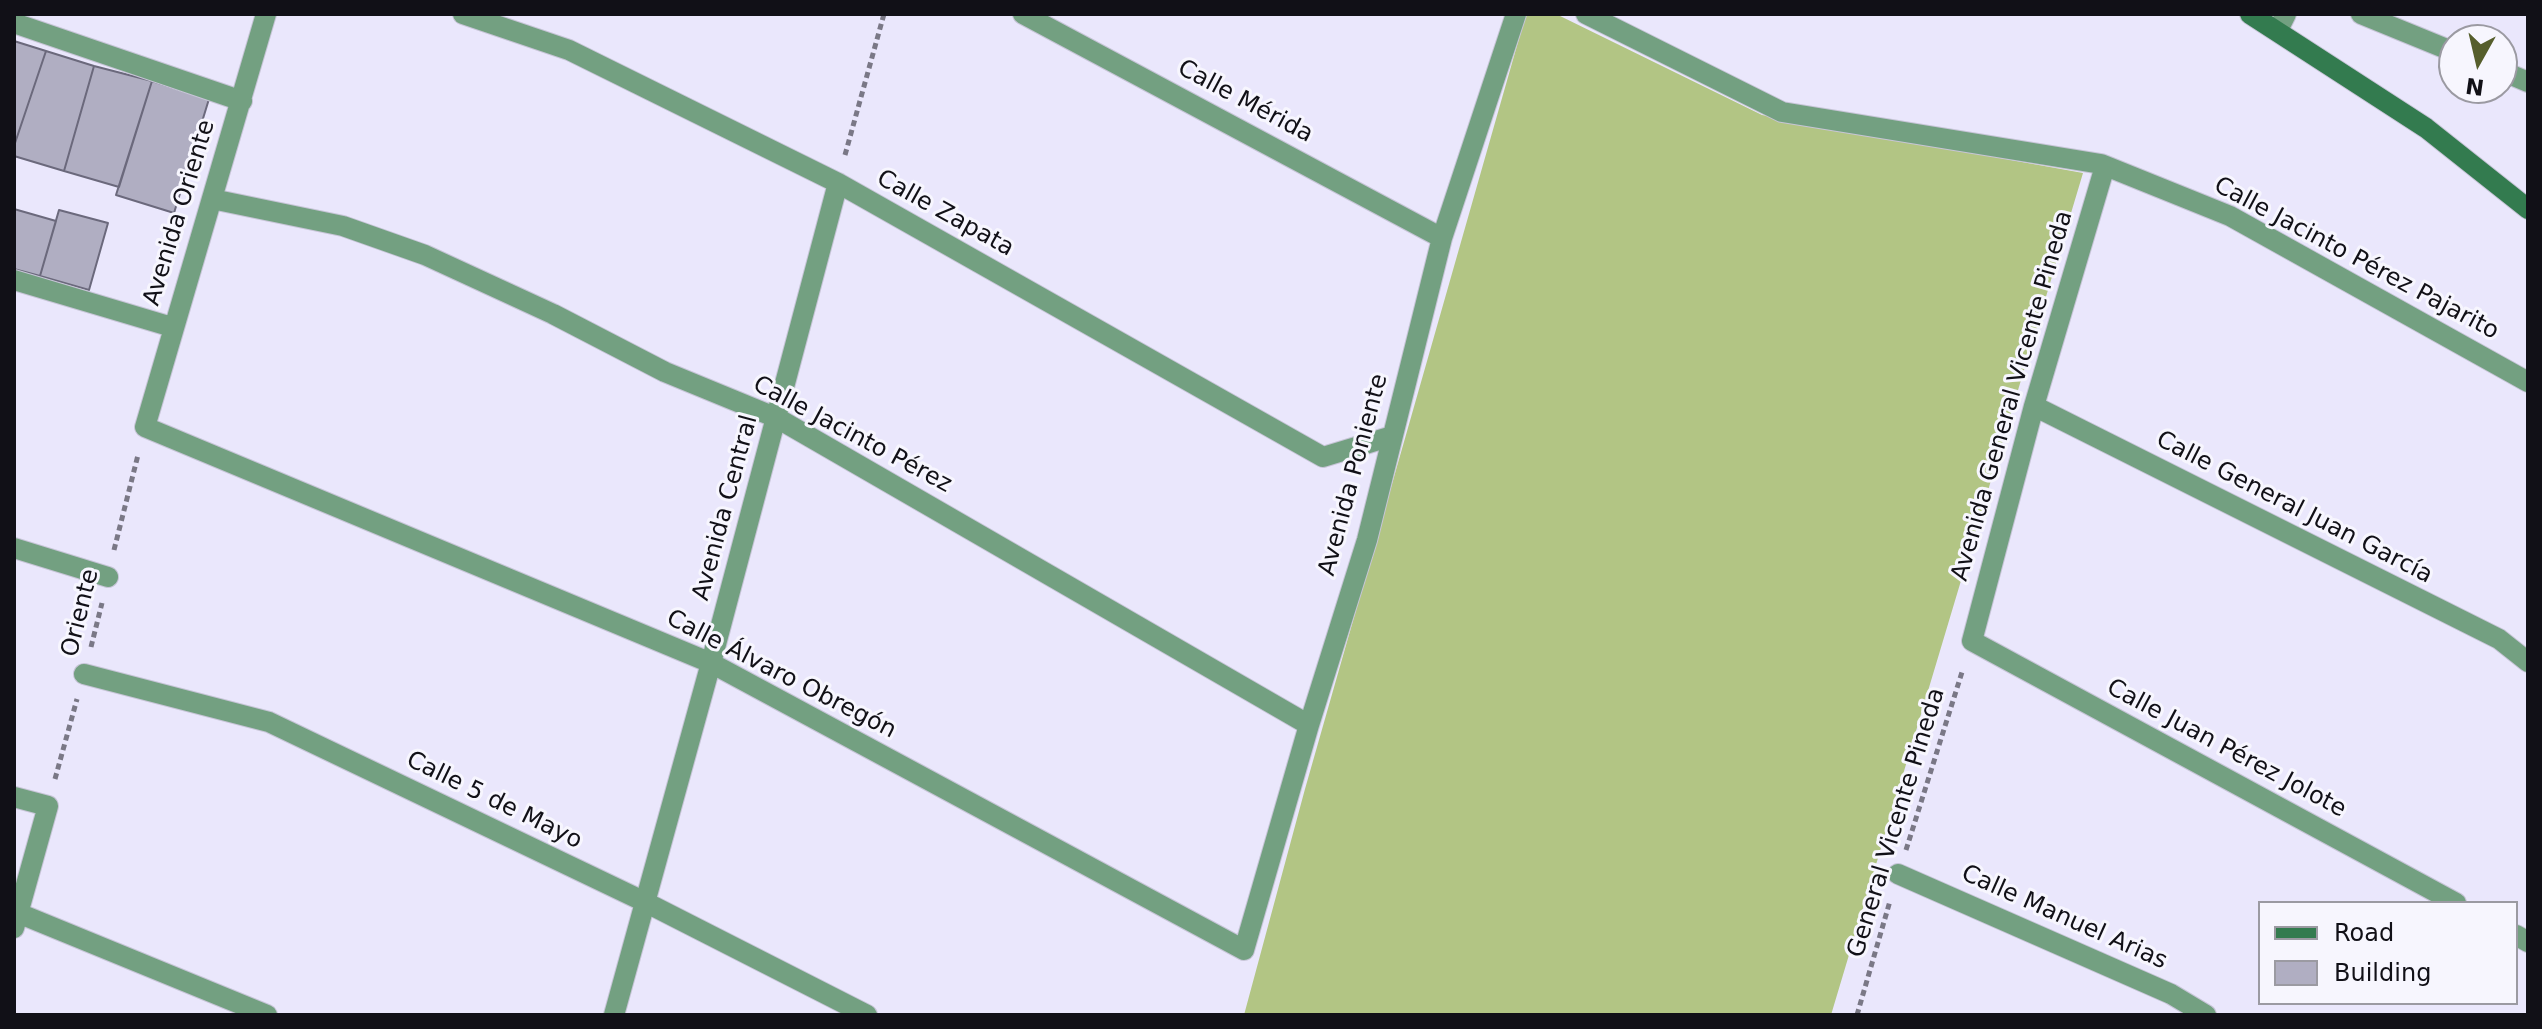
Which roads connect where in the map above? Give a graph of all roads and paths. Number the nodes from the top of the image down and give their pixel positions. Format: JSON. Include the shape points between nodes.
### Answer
{"nodes":[{"id":1,"x":266,"y":14,"type":"edge"},
{"id":2,"x":463,"y":14,"type":"edge"},
{"id":3,"x":884,"y":14,"type":"edge"},
{"id":4,"x":1023,"y":14,"type":"edge"},
{"id":5,"x":1516,"y":14,"type":"edge"},
{"id":6,"x":1586,"y":14,"type":"edge"},
{"id":7,"x":2250,"y":14,"type":"edge"},
{"id":8,"x":2361,"y":14,"type":"edge"},
{"id":9,"x":2282,"y":22,"type":"edge"},
{"id":10,"x":14,"y":23,"type":"edge"},
{"id":11,"x":2438,"y":45,"type":"edge"},
{"id":12,"x":242,"y":101,"type":"junction"},
{"id":13,"x":2105,"y":166,"type":"junction"},
{"id":14,"x":838,"y":183,"type":"junction"},
{"id":15,"x":212,"y":199,"type":"junction"},
{"id":16,"x":2528,"y":209,"type":"edge"},
{"id":17,"x":1442,"y":238,"type":"junction"},
{"id":18,"x":14,"y":280,"type":"edge"},
{"id":19,"x":172,"y":327,"type":"junction"},
{"id":20,"x":2528,"y":382,"type":"edge"},
{"id":21,"x":2034,"y":406,"type":"junction"},
{"id":22,"x":777,"y":418,"type":"junction"},
{"id":23,"x":145,"y":427,"type":"junction"},
{"id":24,"x":1392,"y":436,"type":"junction"},
{"id":25,"x":14,"y":548,"type":"edge"},
{"id":26,"x":108,"y":577,"type":"junction"},
{"id":27,"x":1972,"y":641,"type":"junction"},
{"id":28,"x":2528,"y":662,"type":"edge"},
{"id":29,"x":711,"y":663,"type":"junction"},
{"id":30,"x":84,"y":674,"type":"junction"},
{"id":31,"x":1309,"y":725,"type":"junction"},
{"id":32,"x":14,"y":797,"type":"edge"},
{"id":33,"x":48,"y":806,"type":"junction"},
{"id":34,"x":1898,"y":874,"type":"junction"},
{"id":35,"x":2452,"y":901,"type":"edge"},
{"id":36,"x":645,"y":902,"type":"junction"},
{"id":37,"x":16,"y":920,"type":"edge"},
{"id":38,"x":1244,"y":950,"type":"joint"},
{"id":39,"x":267,"y":1015,"type":"edge"},
{"id":40,"x":614,"y":1015,"type":"edge"},
{"id":41,"x":867,"y":1015,"type":"edge"},
{"id":42,"x":1857,"y":1015,"type":"edge"},
{"id":43,"x":2206,"y":1015,"type":"edge"}],
"edges":[{"from":1,"to":12,"type":"street","name":"Avenida Oriente"},
{"from":2,"to":14,"type":"street","name":"Calle Zapata","via":[[569,50]]},
{"from":3,"to":14,"type":"path"},
{"from":4,"to":17,"type":"street","name":"Calle Mérida"},
{"from":5,"to":17,"type":"street","name":"Avenida Poniente"},
{"from":6,"to":13,"type":"street","name":"Calle Jacinto Pérez Pajarito","via":[[1782,112]]},
{"from":7,"to":9,"type":"main road"},
{"from":8,"to":11,"type":"street"},
{"from":9,"to":16,"type":"main road"},
{"from":10,"to":12,"type":"street"},
{"from":12,"to":15,"type":"street","name":"Avenida Oriente"},
{"from":13,"to":20,"type":"street","name":"Calle Jacinto Pérez Pajarito","via":[[2230,216]]},
{"from":13,"to":21,"type":"street","name":"Avenida General Vicente Pineda"},
{"from":14,"to":22,"type":"street","name":"Avenida Central"},
{"from":14,"to":24,"type":"street","name":"Calle Zapata","via":[[1323,457]]},
{"from":15,"to":19,"type":"street","name":"Avenida Oriente"},
{"from":15,"to":22,"type":"street","name":"Calle Jacinto Pérez","via":[[343,226],[425,255],[665,372]]},
{"from":17,"to":24,"type":"street","name":"Avenida Poniente"},
{"from":18,"to":19,"type":"street"},
{"from":19,"to":23,"type":"street","name":"Avenida Oriente"},
{"from":21,"to":27,"type":"street","name":"Avenida General Vicente Pineda"},
{"from":21,"to":28,"type":"street","name":"Calle General Juan García","via":[[2499,639]]},
{"from":22,"to":29,"type":"street","name":"Avenida Central"},
{"from":22,"to":31,"type":"street","name":"Calle Jacinto Pérez"},
{"from":23,"to":26,"type":"path","name":"Oriente"},
{"from":23,"to":29,"type":"street","name":"Calle Álvaro Obregón"},
{"from":24,"to":31,"type":"street","name":"Avenida Poniente","via":[[1367,540]]},
{"from":25,"to":26,"type":"street"},
{"from":26,"to":30,"type":"path","name":"Oriente"},
{"from":27,"to":34,"type":"path","name":"General Vicente Pineda"},
{"from":27,"to":35,"type":"street","name":"Calle Juan Pérez Jolote"},
{"from":29,"to":36,"type":"street","name":"Avenida Central"},
{"from":29,"to":38,"type":"street","name":"Calle Álvaro Obregón"},
{"from":30,"to":33,"type":"path","name":"Oriente"},
{"from":30,"to":36,"type":"street","name":"Calle 5 de Mayo","via":[[269,722]]},
{"from":31,"to":38,"type":"street","name":"Avenida Poniente"},
{"from":32,"to":33,"type":"street"},
{"from":33,"to":37,"type":"street"},
{"from":34,"to":42,"type":"path","name":"General Vicente Pineda"},
{"from":34,"to":43,"type":"street","name":"Calle Manuel Arias","via":[[2171,994]]},
{"from":36,"to":40,"type":"street","name":"Avenida Central"},
{"from":36,"to":41,"type":"street","name":"Calle 5 de Mayo"},
{"from":37,"to":39,"type":"street"}]}
